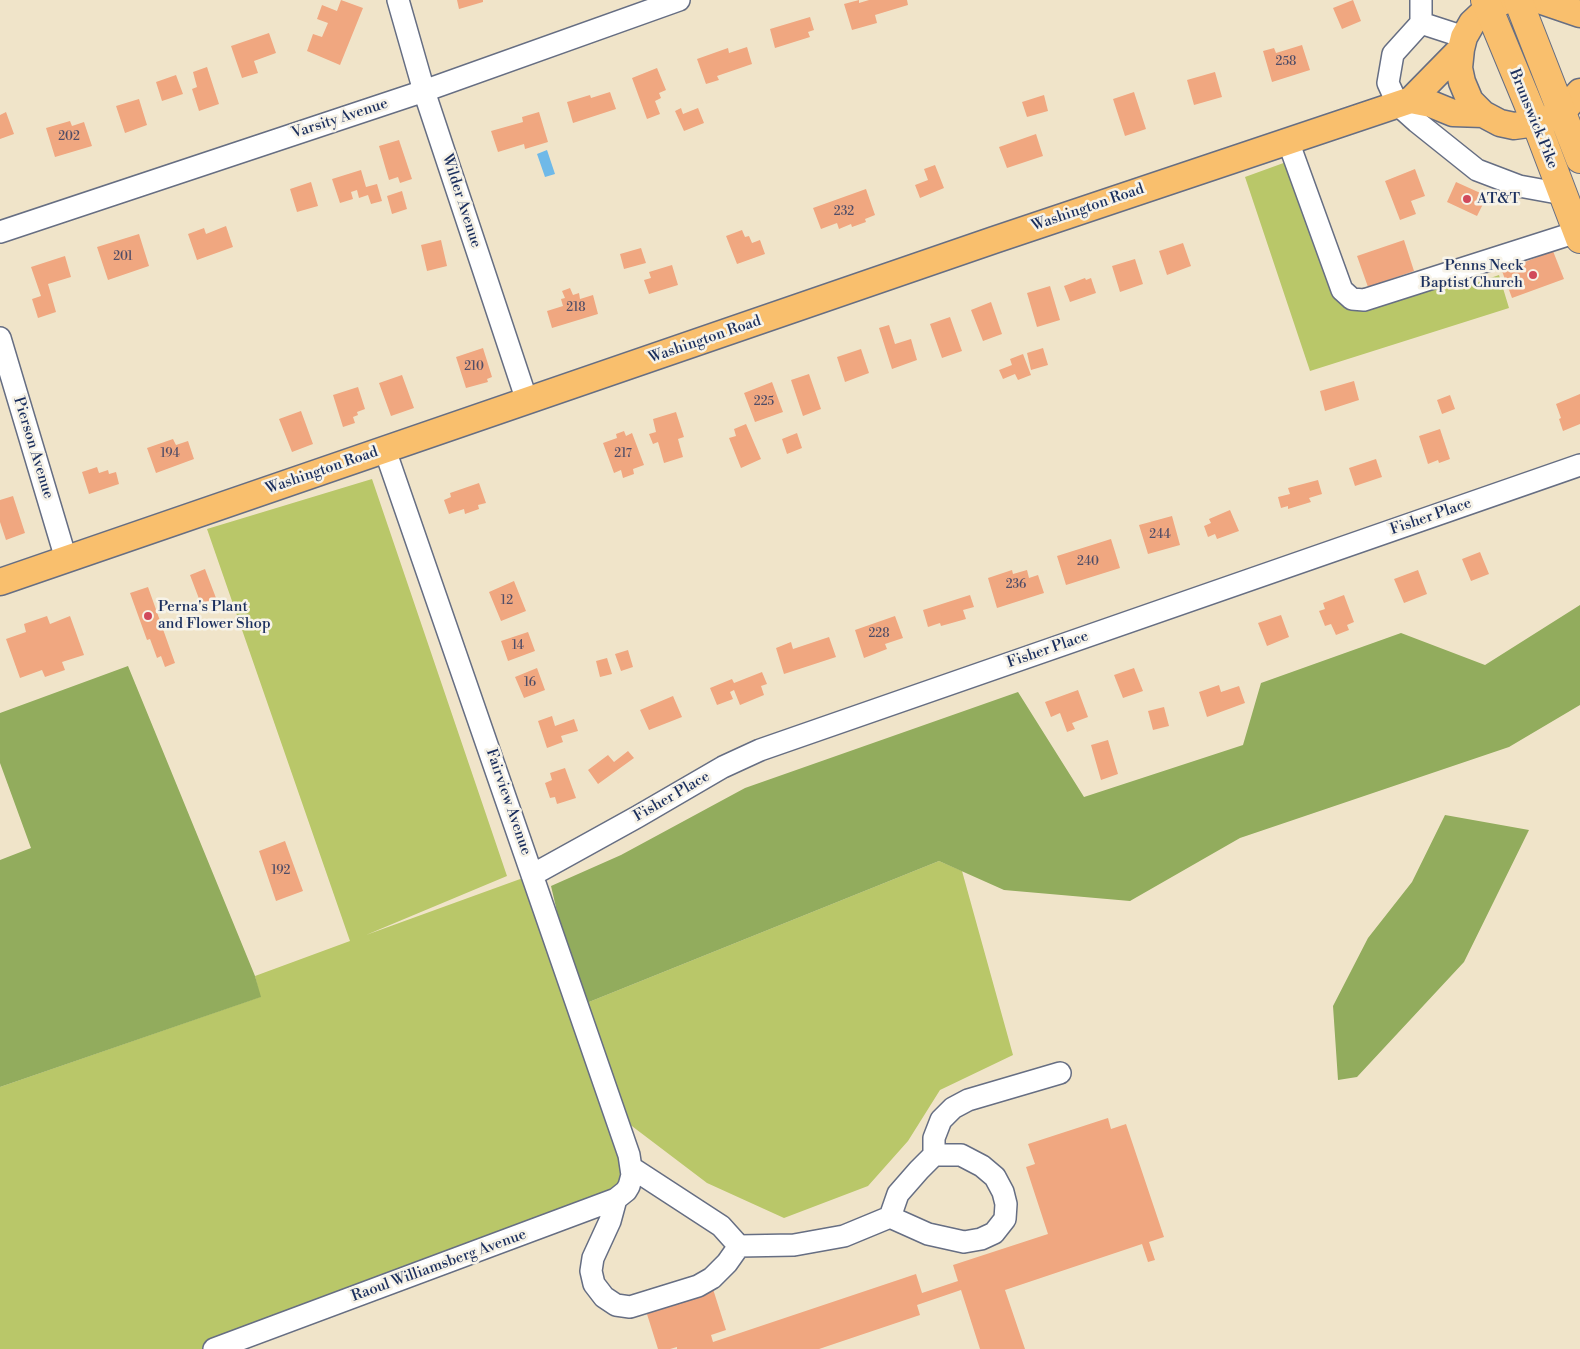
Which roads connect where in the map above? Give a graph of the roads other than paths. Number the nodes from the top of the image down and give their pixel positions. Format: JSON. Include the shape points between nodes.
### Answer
{"nodes":[{"id":1,"x":398,"y":0,"type":"edge"},
{"id":2,"x":679,"y":0,"type":"edge"},
{"id":3,"x":1421,"y":0,"type":"edge"},
{"id":4,"x":1518,"y":0,"type":"edge"},
{"id":5,"x":1493,"y":3,"type":"edge"},
{"id":6,"x":1560,"y":7,"type":"edge"},
{"id":7,"x":1421,"y":23,"type":"junction"},
{"id":8,"x":1580,"y":28,"type":"edge"},
{"id":9,"x":1462,"y":43,"type":"junction"},
{"id":10,"x":424,"y":91,"type":"junction"},
{"id":11,"x":1404,"y":102,"type":"junction"},
{"id":12,"x":1571,"y":102,"type":"edge"},
{"id":13,"x":1483,"y":114,"type":"junction"},
{"id":14,"x":1536,"y":123,"type":"junction"},
{"id":15,"x":1288,"y":141,"type":"junction"},
{"id":16,"x":1580,"y":159,"type":"edge"},
{"id":17,"x":1563,"y":194,"type":"junction"},
{"id":18,"x":0,"y":232,"type":"edge"},
{"id":19,"x":1579,"y":236,"type":"edge"},
{"id":20,"x":0,"y":338,"type":"edge"},
{"id":21,"x":527,"y":401,"type":"junction"},
{"id":22,"x":386,"y":450,"type":"junction"},
{"id":23,"x":1580,"y":466,"type":"edge"},
{"id":24,"x":66,"y":559,"type":"junction"},
{"id":25,"x":0,"y":582,"type":"edge"},
{"id":26,"x":534,"y":874,"type":"junction"},
{"id":27,"x":1060,"y":1073,"type":"dead end"},
{"id":28,"x":934,"y":1155,"type":"junction"},
{"id":29,"x":631,"y":1162,"type":"junction"},
{"id":30,"x":616,"y":1199,"type":"junction"},
{"id":31,"x":890,"y":1217,"type":"junction"},
{"id":32,"x":739,"y":1246,"type":"junction"},
{"id":33,"x":214,"y":1349,"type":"edge"}],
"edges":[{"from":1,"to":10,"type":"street","name":"Wilder Avenue"},
{"from":2,"to":10,"type":"street","name":"Varsity Avenue"},
{"from":3,"to":7,"type":"street"},
{"from":4,"to":12,"type":"highway","name":"Brunswick Pike"},
{"from":5,"to":9,"type":"main road","name":"Washington Road","via":[[1472,23]]},
{"from":5,"to":14,"type":"highway","name":"Brunswick Pike"},
{"from":6,"to":8,"type":"main road"},
{"from":7,"to":9,"type":"street"},
{"from":7,"to":11,"type":"street","via":[[1393,54],[1388,83]]},
{"from":9,"to":11,"type":"main road","name":"Washington Road"},
{"from":9,"to":13,"type":"main road","via":[[1459,68],[1462,82],[1470,101]]},
{"from":10,"to":18,"type":"street","name":"Varsity Avenue"},
{"from":10,"to":21,"type":"street","name":"Wilder Avenue"},
{"from":11,"to":13,"type":"main road","via":[[1431,104],[1453,113]]},
{"from":11,"to":15,"type":"main road","name":"Washington Road"},
{"from":11,"to":17,"type":"street","via":[[1416,122],[1477,170],[1519,186]]},
{"from":12,"to":14,"type":"main road"},
{"from":12,"to":16,"type":"highway","name":"Brunswick Pike"},
{"from":13,"to":14,"type":"main road","via":[[1514,126]]},
{"from":14,"to":17,"type":"highway","name":"Brunswick Pike"},
{"from":15,"to":19,"type":"street","via":[[1342,290],[1352,299],[1364,300]]},
{"from":15,"to":21,"type":"main road","name":"Washington Road"},
{"from":17,"to":19,"type":"highway","name":"Brunswick Pike"},
{"from":20,"to":24,"type":"street","name":"Pierson Avenue"},
{"from":21,"to":22,"type":"main road","name":"Washington Road"},
{"from":22,"to":24,"type":"main road","name":"Washington Road"},
{"from":22,"to":26,"type":"street","name":"Fairview Avenue"},
{"from":23,"to":26,"type":"street","name":"Fisher Place","via":[[760,750],[723,767]]},
{"from":24,"to":25,"type":"main road","name":"Washington Road"},
{"from":26,"to":29,"type":"street","name":"Fairview Avenue"},
{"from":27,"to":28,"type":"street","via":[[968,1100],[953,1108],[941,1120],[934,1138]]},
{"from":28,"to":31,"type":"street","via":[[898,1194]]},
{"from":28,"to":31,"type":"street","via":[[961,1155],[996,1177],[1005,1198],[1005,1219],[994,1232],[981,1239],[964,1242],[928,1234]]},
{"from":29,"to":30,"type":"street","via":[[629,1186]]},
{"from":29,"to":32,"type":"street","via":[[721,1226]]},
{"from":30,"to":32,"type":"street","via":[[591,1271],[594,1284],[616,1305],[630,1307],[698,1286],[712,1278]]},
{"from":30,"to":33,"type":"street","name":"Raoul Williamsberg Avenue"},
{"from":31,"to":32,"type":"street","via":[[844,1236],[794,1245]]}]}
